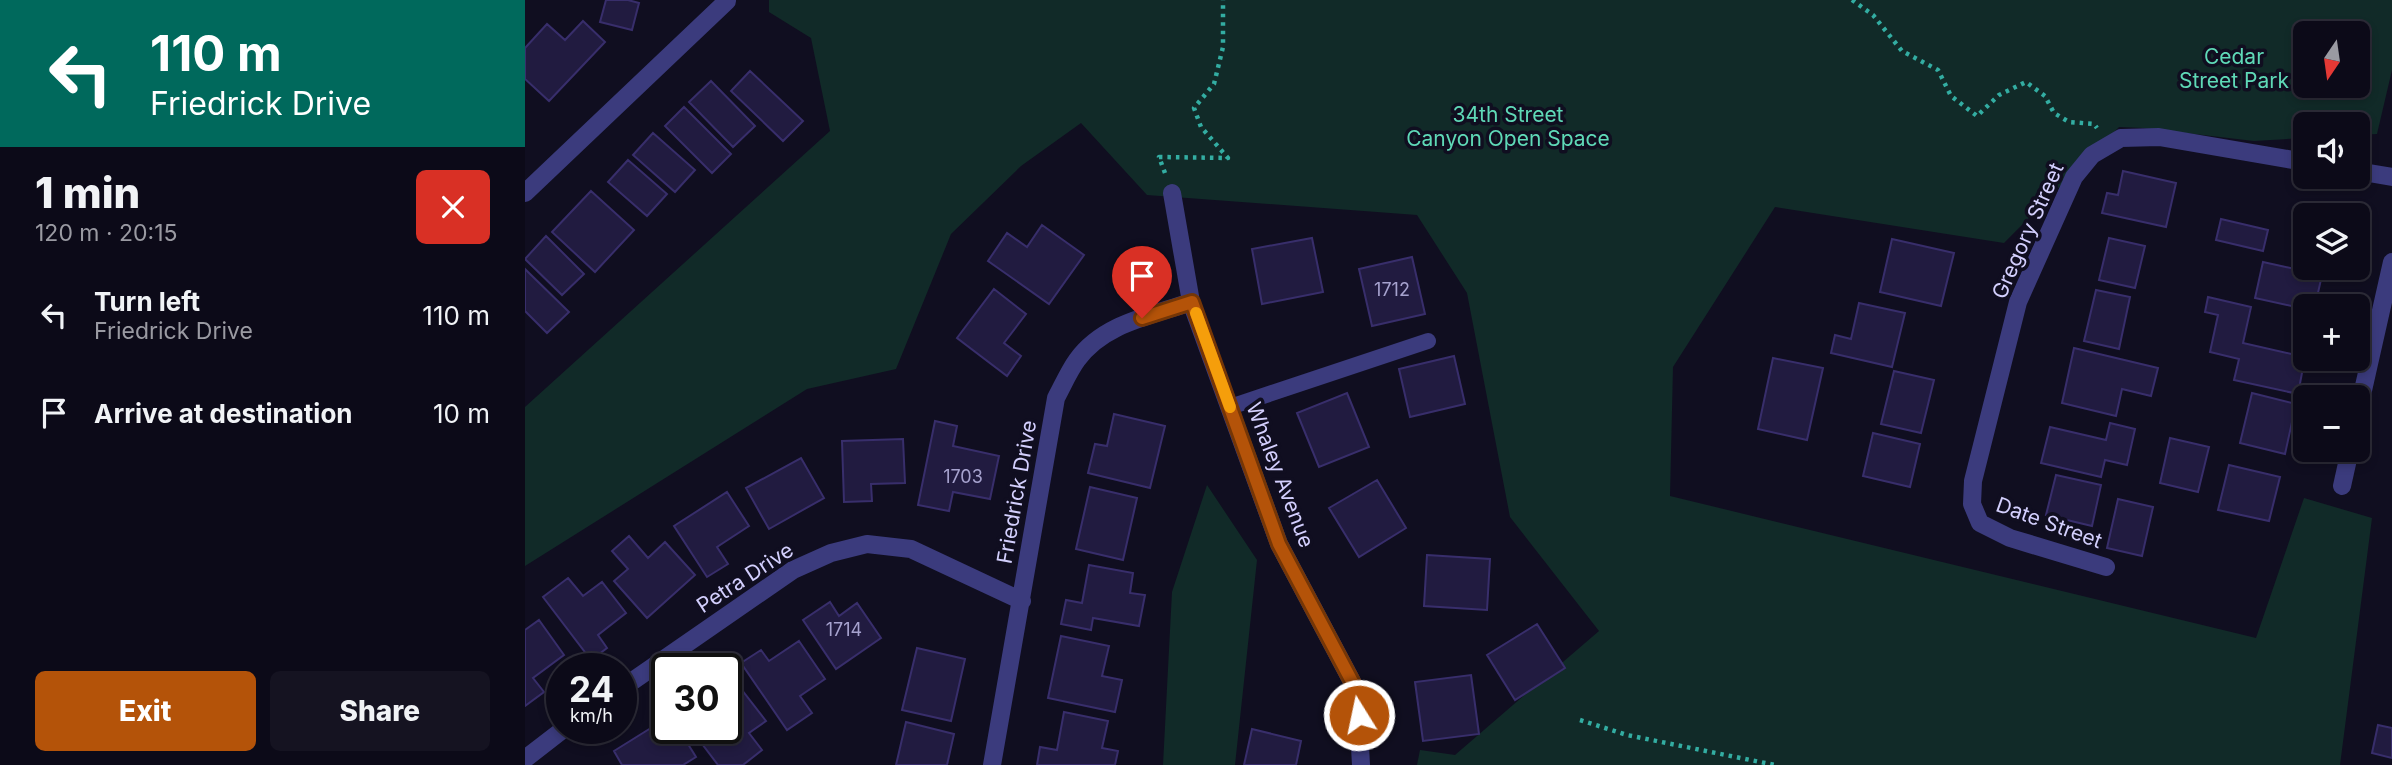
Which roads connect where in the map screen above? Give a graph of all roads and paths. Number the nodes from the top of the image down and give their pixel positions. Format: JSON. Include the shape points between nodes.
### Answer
{"nodes":[{"id":1,"x":1223,"y":0,"type":"edge"},
{"id":2,"x":1852,"y":0,"type":"edge"},
{"id":3,"x":727,"y":1,"type":"edge"},
{"id":4,"x":2113,"y":143,"type":"junction"},
{"id":5,"x":2293,"y":160,"type":"edge"},
{"id":6,"x":2370,"y":173,"type":"edge"},
{"id":7,"x":2392,"y":177,"type":"edge"},
{"id":8,"x":525,"y":193,"type":"edge"},
{"id":9,"x":1172,"y":193,"type":"joint"},
{"id":10,"x":2392,"y":262,"type":"edge"},
{"id":11,"x":1192,"y":302,"type":"junction"},
{"id":12,"x":1428,"y":341,"type":"dead end"},
{"id":13,"x":2364,"y":385,"type":"edge"},
{"id":14,"x":1230,"y":407,"type":"junction"},
{"id":15,"x":2347,"y":462,"type":"edge"},
{"id":16,"x":1973,"y":481,"type":"joint"},
{"id":17,"x":2342,"y":486,"type":"dead end"},
{"id":18,"x":2106,"y":567,"type":"dead end"},
{"id":19,"x":1021,"y":601,"type":"junction"},
{"id":20,"x":637,"y":678,"type":"edge"},
{"id":21,"x":1580,"y":720,"type":"dead end"},
{"id":22,"x":546,"y":743,"type":"edge"},
{"id":23,"x":525,"y":759,"type":"edge"},
{"id":24,"x":992,"y":765,"type":"edge"},
{"id":25,"x":1361,"y":765,"type":"edge"},
{"id":26,"x":1775,"y":765,"type":"edge"}],
"edges":[{"from":1,"to":9,"type":"path","via":[[1223,47],[1214,85],[1194,108],[1201,127],[1228,158],[1159,157]]},
{"from":2,"to":4,"type":"path","via":[[1873,15],[1902,51],[1938,70],[1951,96],[1977,116],[1999,95],[2026,82],[2045,96],[2055,113],[2069,122],[2094,124]]},
{"from":3,"to":8,"type":"street"},
{"from":4,"to":5,"type":"street","name":"Gregory Street","via":[[2121,138],[2159,137]]},
{"from":4,"to":16,"type":"street","name":"Gregory Street","via":[[2092,155],[2074,177],[2018,302]]},
{"from":6,"to":7,"type":"street"},
{"from":9,"to":11,"type":"street","name":"Whaley Avenue"},
{"from":10,"to":13,"type":"street"},
{"from":11,"to":14,"type":"street","name":"Whaley Avenue"},
{"from":11,"to":19,"type":"street","name":"Friedrick Drive","via":[[1118,326],[1097,337],[1077,360],[1056,398]]},
{"from":12,"to":14,"type":"lane"},
{"from":14,"to":25,"type":"street","name":"Whaley Avenue","via":[[1279,544],[1357,691]]},
{"from":15,"to":17,"type":"street"},
{"from":16,"to":18,"type":"street","name":"Date Street","via":[[1972,504],[1980,523],[2010,538]]},
{"from":19,"to":20,"type":"street","name":"Petra Drive","via":[[911,550],[867,544],[831,552],[793,570]]},
{"from":19,"to":24,"type":"street","name":"Friedrick Drive"},
{"from":21,"to":26,"type":"path","via":[[1627,735]]},
{"from":22,"to":23,"type":"street"}]}
